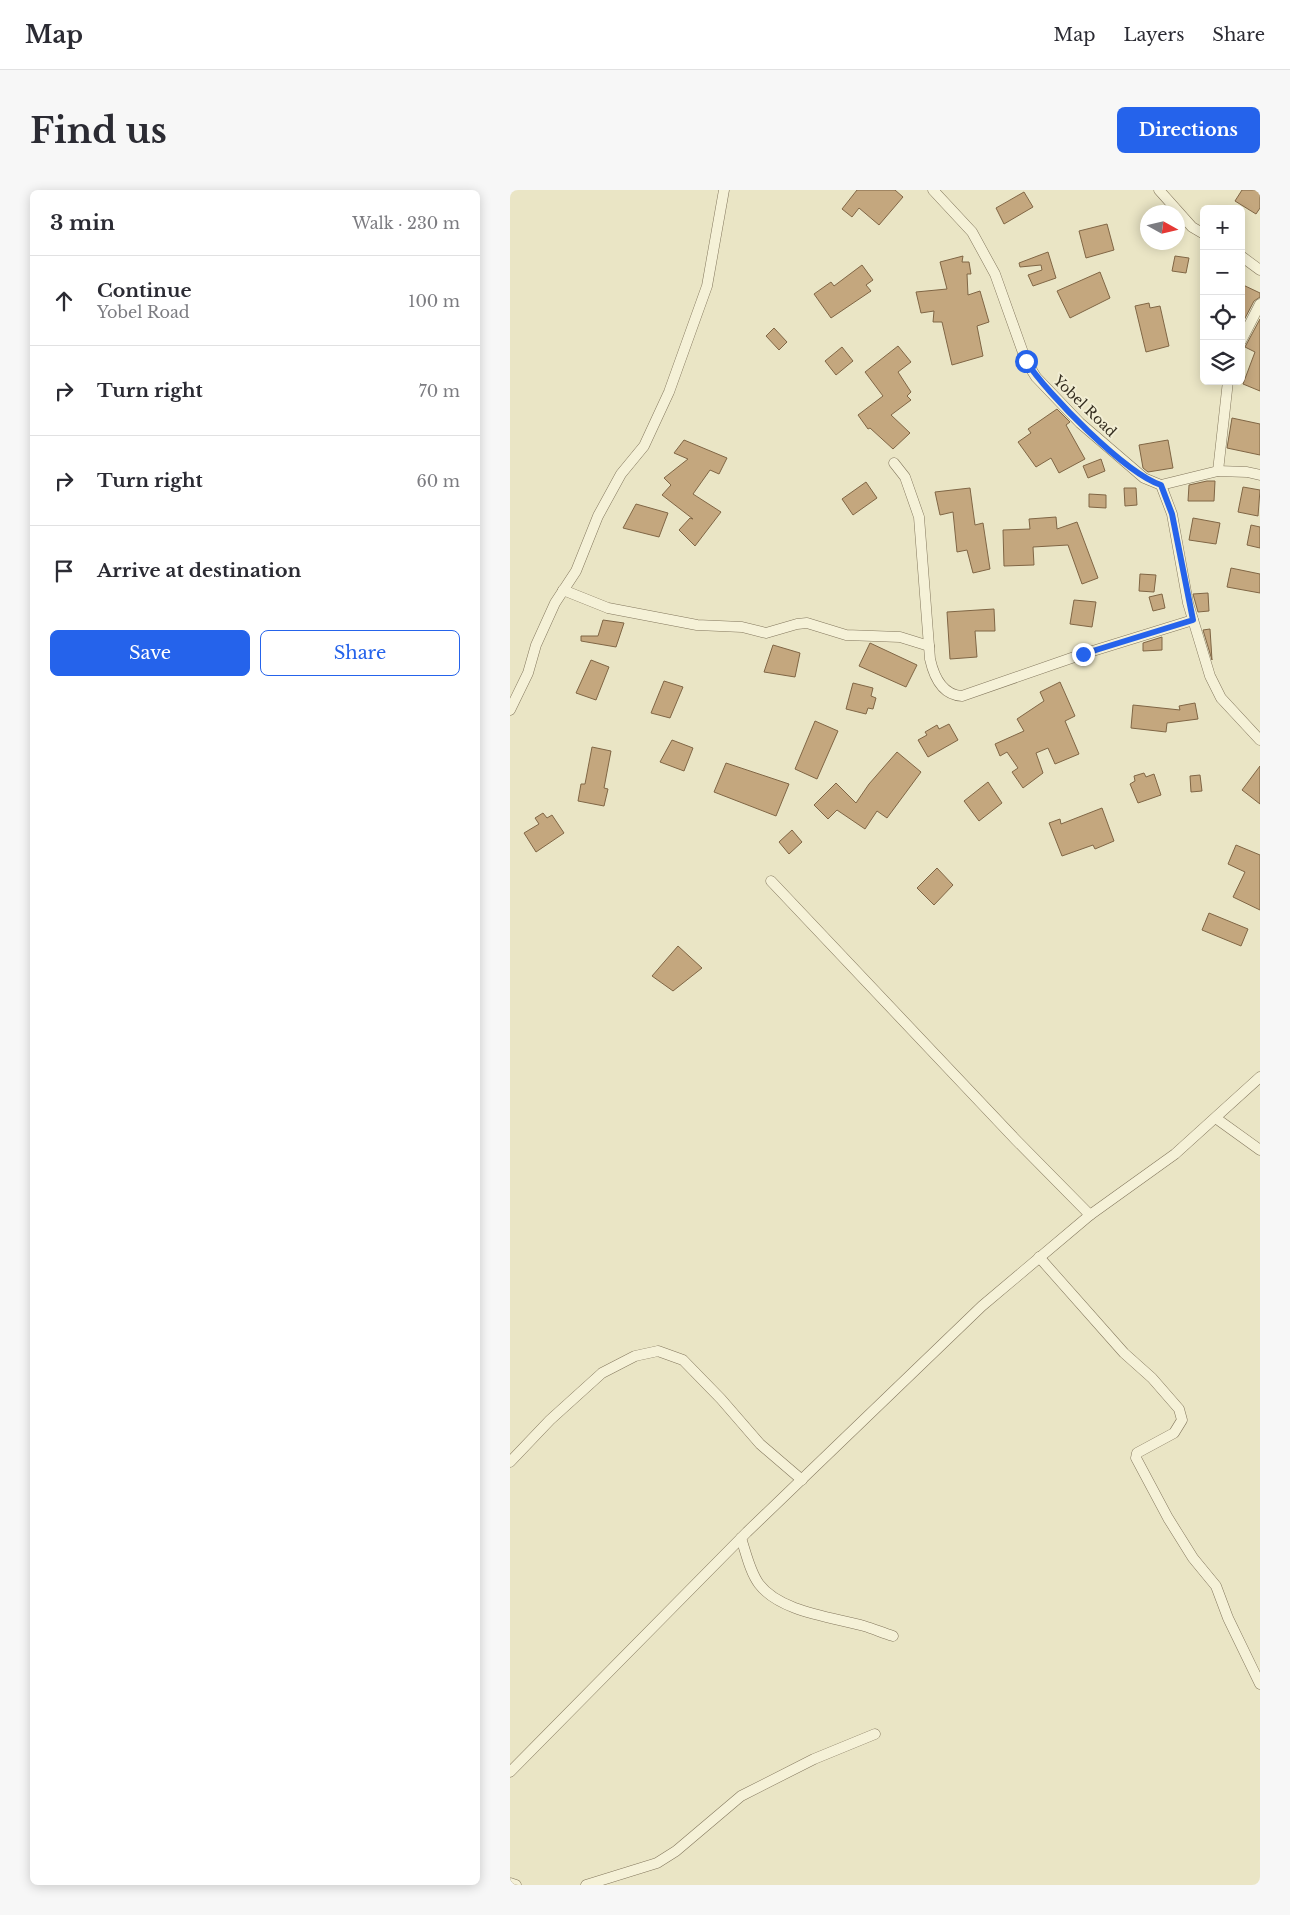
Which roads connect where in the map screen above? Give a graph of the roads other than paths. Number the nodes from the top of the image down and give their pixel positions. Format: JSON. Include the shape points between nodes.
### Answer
{"nodes":[{"id":1,"x":724,"y":190,"type":"edge"},
{"id":2,"x":933,"y":190,"type":"edge"},
{"id":3,"x":1159,"y":190,"type":"edge"},
{"id":4,"x":1200,"y":232,"type":"edge"},
{"id":5,"x":1245,"y":259,"type":"edge"},
{"id":6,"x":1260,"y":270,"type":"edge"},
{"id":7,"x":1260,"y":304,"type":"edge"},
{"id":8,"x":1242,"y":340,"type":"edge"},
{"id":9,"x":1228,"y":385,"type":"edge"},
{"id":10,"x":894,"y":464,"type":"dead end"},
{"id":11,"x":1218,"y":472,"type":"junction"},
{"id":12,"x":1260,"y":475,"type":"edge"},
{"id":13,"x":1161,"y":485,"type":"junction"},
{"id":14,"x":563,"y":590,"type":"junction"},
{"id":15,"x":1193,"y":620,"type":"junction"},
{"id":16,"x":929,"y":646,"type":"junction"},
{"id":17,"x":510,"y":710,"type":"edge"},
{"id":18,"x":1260,"y":740,"type":"edge"},
{"id":19,"x":771,"y":881,"type":"dead end"},
{"id":20,"x":1260,"y":1077,"type":"edge"},
{"id":21,"x":1216,"y":1119,"type":"junction"},
{"id":22,"x":1260,"y":1150,"type":"edge"},
{"id":23,"x":1090,"y":1215,"type":"junction"},
{"id":24,"x":1039,"y":1257,"type":"junction"},
{"id":25,"x":510,"y":1462,"type":"edge"},
{"id":26,"x":802,"y":1480,"type":"junction"},
{"id":27,"x":741,"y":1538,"type":"junction"},
{"id":28,"x":893,"y":1636,"type":"dead end"},
{"id":29,"x":1260,"y":1684,"type":"edge"},
{"id":30,"x":875,"y":1734,"type":"dead end"},
{"id":31,"x":510,"y":1772,"type":"edge"},
{"id":32,"x":510,"y":1883,"type":"edge"},
{"id":33,"x":516,"y":1885,"type":"edge"},
{"id":34,"x":586,"y":1885,"type":"edge"}],
"edges":[{"from":1,"to":14,"type":"street","via":[[707,286],[669,392],[644,446],[612,487],[581,561]]},
{"from":2,"to":13,"type":"street","name":"Yobel Road","via":[[972,232],[990,265],[1018,344],[1036,377],[1080,423],[1144,478]]},
{"from":3,"to":4,"type":"street"},
{"from":5,"to":6,"type":"street"},
{"from":7,"to":8,"type":"street"},
{"from":9,"to":11,"type":"street"},
{"from":10,"to":16,"type":"street","via":[[905,477],[919,516]]},
{"from":11,"to":12,"type":"street"},
{"from":11,"to":13,"type":"street"},
{"from":13,"to":15,"type":"street","via":[[1172,514]]},
{"from":14,"to":16,"type":"street","via":[[608,608],[697,624],[742,627],[766,633],[807,623],[852,635],[900,637]]},
{"from":14,"to":17,"type":"street"},
{"from":15,"to":16,"type":"street","via":[[962,696],[950,694],[937,681]]},
{"from":15,"to":18,"type":"street","via":[[1210,676],[1221,698]]},
{"from":19,"to":23,"type":"street"},
{"from":20,"to":21,"type":"street"},
{"from":21,"to":22,"type":"street"},
{"from":21,"to":23,"type":"street","via":[[1175,1154]]},
{"from":23,"to":24,"type":"street"},
{"from":24,"to":26,"type":"street","via":[[982,1306]]},
{"from":24,"to":29,"type":"street","via":[[1124,1353],[1179,1409],[1182,1420],[1174,1433],[1137,1453],[1137,1463],[1193,1558],[1216,1586]]},
{"from":25,"to":26,"type":"street","via":[[602,1373],[635,1356],[658,1352],[683,1360],[760,1444]]},
{"from":26,"to":27,"type":"street"},
{"from":27,"to":28,"type":"street","via":[[756,1580],[769,1594],[787,1605]]},
{"from":27,"to":31,"type":"street"},
{"from":30,"to":34,"type":"street","via":[[814,1759],[741,1796],[657,1863]]},
{"from":32,"to":33,"type":"street"}]}
